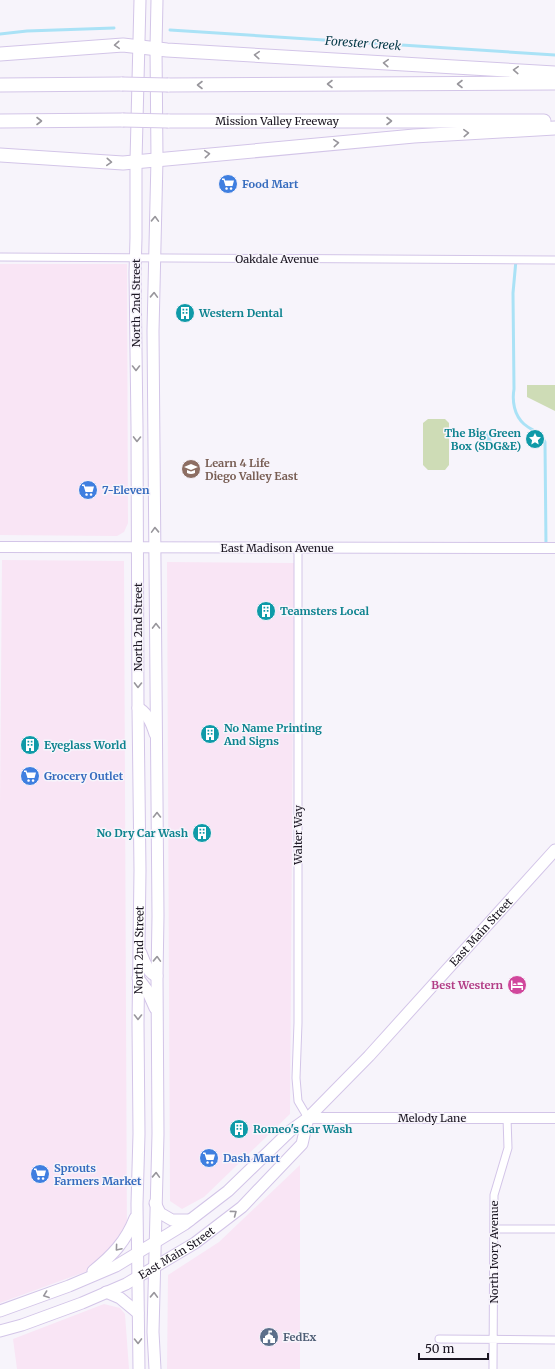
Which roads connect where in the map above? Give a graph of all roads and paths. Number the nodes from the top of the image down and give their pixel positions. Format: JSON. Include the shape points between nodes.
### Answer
{"nodes":[{"id":1,"x":140,"y":0,"type":"edge"},
{"id":2,"x":150,"y":0,"type":"edge"},
{"id":3,"x":157,"y":0,"type":"edge"},
{"id":4,"x":156,"y":27,"type":"junction"},
{"id":5,"x":139,"y":46,"type":"junction"},
{"id":6,"x":156,"y":48,"type":"junction"},
{"id":7,"x":0,"y":54,"type":"edge"},
{"id":8,"x":555,"y":73,"type":"edge"},
{"id":9,"x":555,"y":83,"type":"edge"},
{"id":10,"x":0,"y":85,"type":"edge"},
{"id":11,"x":0,"y":121,"type":"edge"},
{"id":12,"x":555,"y":121,"type":"edge"},
{"id":13,"x":555,"y":128,"type":"edge"},
{"id":14,"x":0,"y":155,"type":"edge"},
{"id":15,"x":157,"y":159,"type":"junction"},
{"id":16,"x":136,"y":161,"type":"junction"},
{"id":17,"x":0,"y":257,"type":"edge"},
{"id":18,"x":136,"y":258,"type":"junction"},
{"id":19,"x":154,"y":258,"type":"junction"},
{"id":20,"x":555,"y":260,"type":"edge"},
{"id":21,"x":0,"y":547,"type":"edge"},
{"id":22,"x":137,"y":548,"type":"junction"},
{"id":23,"x":156,"y":548,"type":"junction"},
{"id":24,"x":298,"y":548,"type":"junction"},
{"id":25,"x":555,"y":548,"type":"edge"},
{"id":26,"x":138,"y":708,"type":"junction"},
{"id":27,"x":157,"y":740,"type":"junction"},
{"id":28,"x":555,"y":850,"type":"edge"},
{"id":29,"x":140,"y":870,"type":"junction"},
{"id":30,"x":158,"y":888,"type":"junction"},
{"id":31,"x":139,"y":943,"type":"junction"},
{"id":32,"x":157,"y":976,"type":"junction"},
{"id":33,"x":138,"y":978,"type":"junction"},
{"id":34,"x":157,"y":1012,"type":"junction"},
{"id":35,"x":308,"y":1118,"type":"junction"},
{"id":36,"x":507,"y":1118,"type":"junction"},
{"id":37,"x":555,"y":1118,"type":"edge"},
{"id":38,"x":155,"y":1203,"type":"junction"},
{"id":39,"x":137,"y":1214,"type":"junction"},
{"id":40,"x":190,"y":1220,"type":"junction"},
{"id":41,"x":494,"y":1229,"type":"junction"},
{"id":42,"x":555,"y":1229,"type":"edge"},
{"id":43,"x":156,"y":1242,"type":"junction"},
{"id":44,"x":137,"y":1253,"type":"junction"},
{"id":45,"x":155,"y":1267,"type":"junction"},
{"id":46,"x":138,"y":1277,"type":"junction"},
{"id":47,"x":82,"y":1281,"type":"junction"},
{"id":48,"x":106,"y":1292,"type":"junction"},
{"id":49,"x":0,"y":1311,"type":"edge"},
{"id":50,"x":138,"y":1313,"type":"junction"},
{"id":51,"x":0,"y":1331,"type":"edge"},
{"id":52,"x":439,"y":1339,"type":"dead end"},
{"id":53,"x":493,"y":1339,"type":"junction"},
{"id":54,"x":555,"y":1340,"type":"edge"},
{"id":55,"x":139,"y":1369,"type":"edge"},
{"id":56,"x":155,"y":1369,"type":"edge"},
{"id":57,"x":493,"y":1369,"type":"edge"}],
"edges":[{"from":1,"to":5,"type":"main road","name":"North 2nd Street"},
{"from":2,"to":4,"type":"main road","via":[[150,18]]},
{"from":3,"to":4,"type":"main road","name":"North 2nd Street"},
{"from":4,"to":6,"type":"main road","name":"North 2nd Street"},
{"from":5,"to":6,"type":"highway"},
{"from":5,"to":7,"type":"highway","one_way":true},
{"from":5,"to":16,"type":"main road","name":"North 2nd Street"},
{"from":8,"to":6,"type":"highway","one_way":true},
{"from":6,"to":15,"type":"main road","name":"North 2nd Street"},
{"from":9,"to":10,"type":"highway","one_way":true,"bridge":true},
{"from":11,"to":12,"type":"highway","name":"Mission Valley Freeway","one_way":true,"bridge":true},
{"from":15,"to":13,"type":"highway","one_way":true,"via":[[414,136]]},
{"from":14,"to":16,"type":"highway","one_way":true,"via":[[123,163]]},
{"from":15,"to":16,"type":"highway"},
{"from":19,"to":15,"type":"main road","name":"North 2nd Street","one_way":true},
{"from":16,"to":18,"type":"main road","name":"North 2nd Street"},
{"from":17,"to":18,"type":"street","name":"Oakdale Avenue"},
{"from":18,"to":19,"type":"street","name":"Oakdale Avenue"},
{"from":18,"to":22,"type":"main road","name":"North 2nd Street","one_way":true},
{"from":19,"to":20,"type":"street","name":"Oakdale Avenue"},
{"from":23,"to":19,"type":"main road","name":"North 2nd Street","one_way":true},
{"from":21,"to":22,"type":"street","name":"East Madison Avenue"},
{"from":22,"to":23,"type":"street","name":"East Madison Avenue"},
{"from":22,"to":26,"type":"main road","name":"North 2nd Street","one_way":true},
{"from":23,"to":24,"type":"street","name":"East Madison Avenue"},
{"from":27,"to":23,"type":"main road","name":"North 2nd Street","one_way":true},
{"from":24,"to":25,"type":"street","name":"East Madison Avenue"},
{"from":24,"to":35,"type":"street","name":"Walter Way","via":[[296,1078],[298,1101]]},
{"from":26,"to":27,"type":"main road","via":[[152,725]]},
{"from":26,"to":29,"type":"main road","name":"North 2nd Street"},
{"from":30,"to":27,"type":"main road","name":"North 2nd Street","one_way":true},
{"from":28,"to":35,"type":"main road","name":"East Main Street","via":[[369,1056]]},
{"from":29,"to":30,"type":"main road","via":[[147,883],[153,888]]},
{"from":29,"to":31,"type":"main road","name":"North 2nd Street"},
{"from":32,"to":30,"type":"main road","name":"North 2nd Street","one_way":true},
{"from":31,"to":32,"type":"main road","via":[[145,964],[153,975]]},
{"from":31,"to":33,"type":"main road","name":"North 2nd Street"},
{"from":32,"to":34,"type":"main road","name":"North 2nd Street"},
{"from":33,"to":34,"type":"main road","via":[[147,990]]},
{"from":33,"to":39,"type":"main road","name":"North 2nd Street","one_way":true},
{"from":38,"to":34,"type":"main road","name":"North 2nd Street","one_way":true,"via":[[158,1134]]},
{"from":35,"to":36,"type":"street","name":"Melody Lane"},
{"from":35,"to":40,"type":"main road","name":"East Main Street","via":[[290,1131],[228,1191]]},
{"from":45,"to":35,"type":"main road","name":"East Main Street","one_way":true,"via":[[195,1243],[242,1207],[302,1144]]},
{"from":36,"to":37,"type":"street","name":"Melody Lane"},
{"from":36,"to":41,"type":"street","name":"North Ivory Avenue","via":[[508,1148],[494,1195]]},
{"from":38,"to":40,"type":"main road","via":[[160,1213],[172,1220]]},
{"from":38,"to":43,"type":"main road","name":"North 2nd Street"},
{"from":39,"to":44,"type":"main road","name":"North 2nd Street"},
{"from":39,"to":47,"type":"main road","one_way":true,"via":[[120,1246]]},
{"from":40,"to":43,"type":"main road","name":"East Main Street"},
{"from":41,"to":42,"type":"street"},
{"from":41,"to":53,"type":"street","name":"North Ivory Avenue"},
{"from":43,"to":44,"type":"main road","name":"East Main Street"},
{"from":43,"to":45,"type":"main road","name":"North 2nd Street"},
{"from":44,"to":46,"type":"main road","name":"North 2nd Street"},
{"from":44,"to":47,"type":"main road","name":"East Main Street","via":[[116,1266]]},
{"from":45,"to":46,"type":"main road","name":"East Main Street"},
{"from":56,"to":45,"type":"main road","name":"North 2nd Street","one_way":true},
{"from":46,"to":48,"type":"main road","name":"East Main Street"},
{"from":46,"to":50,"type":"main road","name":"North 2nd Street"},
{"from":47,"to":49,"type":"main road","name":"East Main Street","one_way":true},
{"from":48,"to":50,"type":"main road","via":[[120,1298]]},
{"from":48,"to":51,"type":"main road","name":"East Main Street"},
{"from":50,"to":55,"type":"main road","name":"North 2nd Street","one_way":true},
{"from":52,"to":53,"type":"street"},
{"from":53,"to":54,"type":"street"},
{"from":53,"to":57,"type":"street","name":"North Ivory Avenue"}]}
